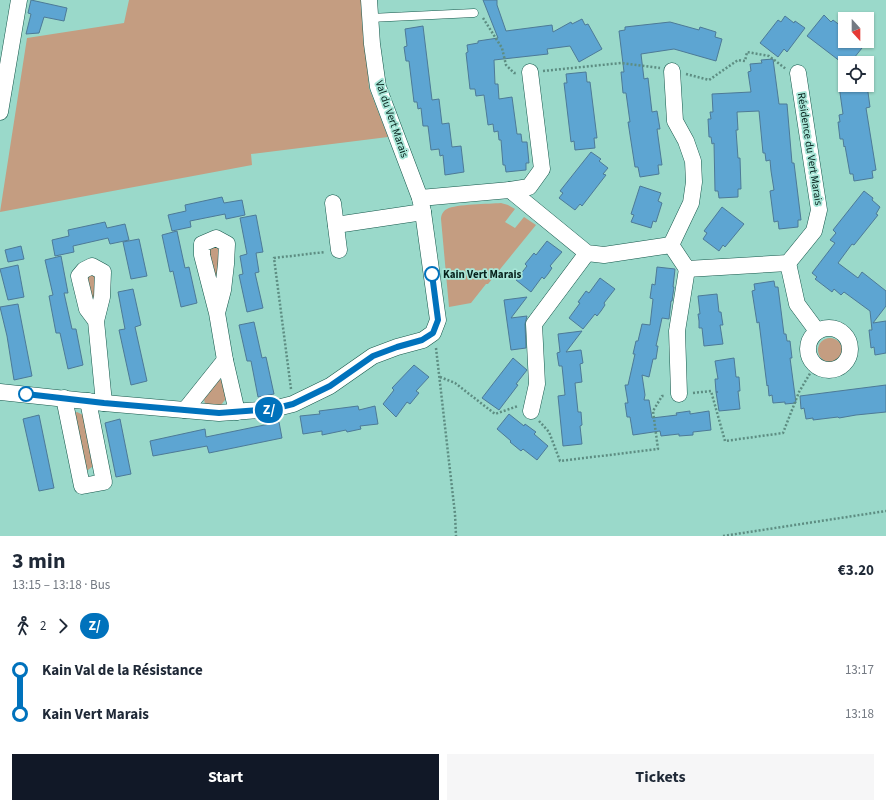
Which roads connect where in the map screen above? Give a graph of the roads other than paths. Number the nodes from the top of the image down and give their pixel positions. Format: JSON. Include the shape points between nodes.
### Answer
{"nodes":[{"id":1,"x":19,"y":0,"type":"edge"},
{"id":2,"x":369,"y":0,"type":"edge"},
{"id":3,"x":474,"y":13,"type":"road end"},
{"id":4,"x":370,"y":18,"type":"junction"},
{"id":5,"x":672,"y":71,"type":"road end"},
{"id":6,"x":530,"y":72,"type":"road end"},
{"id":7,"x":798,"y":73,"type":"road end"},
{"id":8,"x":0,"y":112,"type":"edge"},
{"id":9,"x":510,"y":190,"type":"junction"},
{"id":10,"x":333,"y":203,"type":"dead end"},
{"id":11,"x":422,"y":205,"type":"junction"},
{"id":12,"x":336,"y":225,"type":"junction"},
{"id":13,"x":671,"y":245,"type":"junction"},
{"id":14,"x":339,"y":250,"type":"road end"},
{"id":15,"x":587,"y":253,"type":"junction"},
{"id":16,"x":788,"y":263,"type":"junction"},
{"id":17,"x":687,"y":269,"type":"junction"},
{"id":18,"x":217,"y":313,"type":"dead end"},
{"id":19,"x":96,"y":321,"type":"dead end"},
{"id":20,"x":817,"y":331,"type":"junction"},
{"id":21,"x":225,"y":360,"type":"junction"},
{"id":22,"x":0,"y":392,"type":"edge"},
{"id":23,"x":679,"y":394,"type":"road end"},
{"id":24,"x":64,"y":398,"type":"junction"},
{"id":25,"x":88,"y":401,"type":"junction"},
{"id":26,"x":104,"y":403,"type":"junction"},
{"id":27,"x":185,"y":410,"type":"junction"},
{"id":28,"x":531,"y":411,"type":"road end"},
{"id":29,"x":237,"y":412,"type":"junction"}],
"edges":[{"from":1,"to":8,"type":"street"},
{"from":2,"to":4,"type":"street","name":"Val du Vert Marais"},
{"from":3,"to":4,"type":"lane"},
{"from":4,"to":11,"type":"street","name":"Val du Vert Marais","via":[[378,87]]},
{"from":5,"to":13,"type":"street","via":[[675,121],[693,161],[694,182],[690,203]]},
{"from":6,"to":9,"type":"street","via":[[542,169],[529,187]]},
{"from":7,"to":16,"type":"street","name":"Résidence du Vert Marais","via":[[819,210],[814,231]]},
{"from":9,"to":11,"type":"street"},
{"from":9,"to":15,"type":"street"},
{"from":10,"to":12,"type":"street"},
{"from":11,"to":12,"type":"street"},
{"from":11,"to":29,"type":"street","name":"Val du Vert Marais","via":[[438,320],[433,333],[422,340],[373,356],[330,386],[293,404],[273,409]]},
{"from":12,"to":14,"type":"street"},
{"from":13,"to":15,"type":"street","via":[[604,255]]},
{"from":13,"to":17,"type":"street"},
{"from":15,"to":28,"type":"street","via":[[534,324],[537,384]]},
{"from":16,"to":17,"type":"street"},
{"from":16,"to":20,"type":"street","via":[[797,304]]},
{"from":17,"to":23,"type":"street","via":[[678,332]]},
{"from":18,"to":21,"type":"street"},
{"from":19,"to":26,"type":"street"},
{"from":20,"to":20,"type":"street","via":[[808,344],[810,359],[814,365],[828,370],[841,366],[849,354],[848,340],[837,330],[823,328]]},
{"from":21,"to":27,"type":"street"},
{"from":21,"to":29,"type":"street"},
{"from":22,"to":24,"type":"street"},
{"from":24,"to":25,"type":"street"},
{"from":24,"to":25,"type":"street","via":[[82,486],[104,482]]},
{"from":25,"to":26,"type":"street"},
{"from":26,"to":27,"type":"street"},
{"from":27,"to":29,"type":"street"}]}
